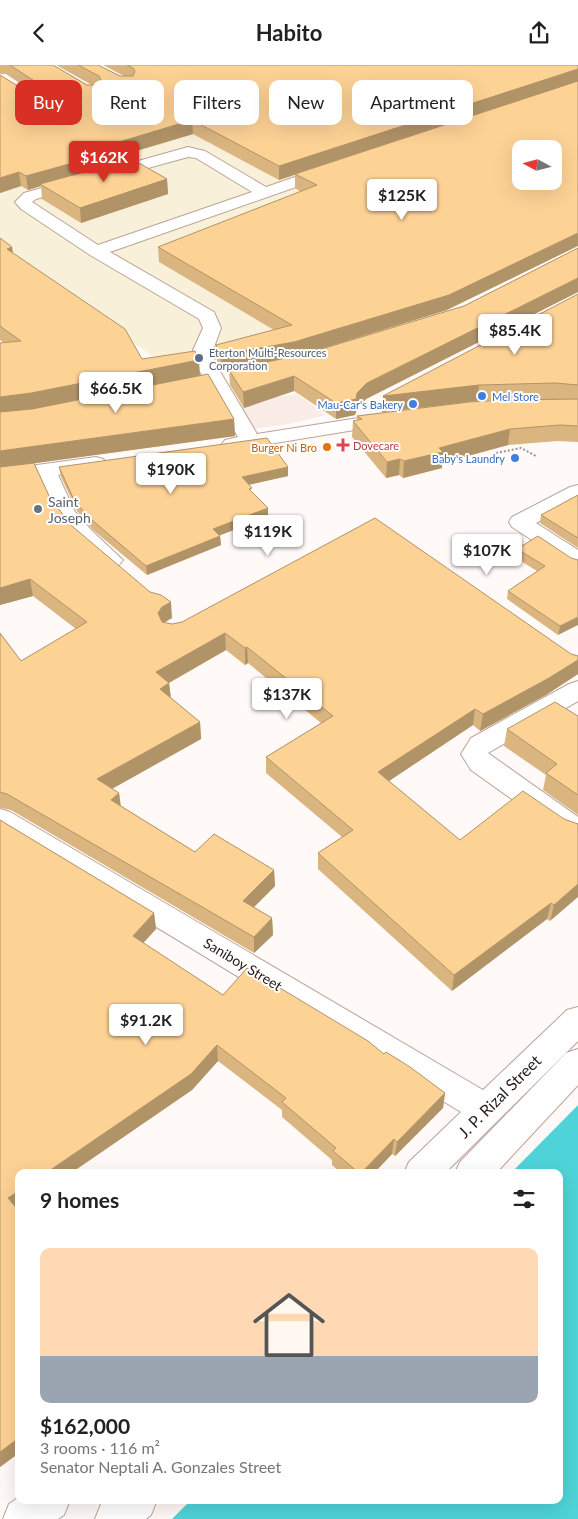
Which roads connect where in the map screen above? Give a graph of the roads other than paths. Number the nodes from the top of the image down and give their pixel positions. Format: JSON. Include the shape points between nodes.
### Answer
{"nodes":[{"id":1,"x":348,"y":163,"type":"edge"},
{"id":2,"x":264,"y":192,"type":"junction"},
{"id":3,"x":96,"y":251,"type":"junction"},
{"id":4,"x":382,"y":401,"type":"dead end"},
{"id":5,"x":413,"y":415,"type":"edge"},
{"id":6,"x":366,"y":423,"type":"junction"},
{"id":7,"x":251,"y":441,"type":"junction"},
{"id":8,"x":217,"y":446,"type":"edge"},
{"id":9,"x":112,"y":460,"type":"edge"},
{"id":10,"x":45,"y":470,"type":"junction"},
{"id":11,"x":0,"y":476,"type":"edge"},
{"id":12,"x":578,"y":492,"type":"edge"},
{"id":13,"x":578,"y":559,"type":"edge"},
{"id":14,"x":131,"y":577,"type":"edge"},
{"id":15,"x":578,"y":690,"type":"edge"},
{"id":16,"x":0,"y":819,"type":"edge"},
{"id":17,"x":576,"y":832,"type":"edge"},
{"id":18,"x":578,"y":1020,"type":"edge"},
{"id":19,"x":578,"y":1063,"type":"edge"},
{"id":20,"x":485,"y":1109,"type":"junction"},
{"id":21,"x":425,"y":1169,"type":"edge"},
{"id":22,"x":476,"y":1169,"type":"edge"},
{"id":23,"x":44,"y":1504,"type":"edge"},
{"id":24,"x":132,"y":1504,"type":"edge"},
{"id":25,"x":24,"y":1519,"type":"edge"},
{"id":26,"x":116,"y":1519,"type":"edge"}],
"edges":[{"from":1,"to":2,"type":"street"},
{"from":2,"to":3,"type":"street"},
{"from":2,"to":3,"type":"street","via":[[200,154],[188,151],[30,196],[23,202]]},
{"from":3,"to":7,"type":"street","via":[[206,316],[212,328],[203,350],[205,363]]},
{"from":4,"to":6,"type":"street","via":[[368,410]]},
{"from":5,"to":6,"type":"street"},
{"from":6,"to":7,"type":"street"},
{"from":7,"to":8,"type":"street"},
{"from":9,"to":10,"type":"street"},
{"from":10,"to":11,"type":"street"},
{"from":10,"to":14,"type":"street","via":[[65,514],[84,536]]},
{"from":12,"to":13,"type":"street","via":[[520,522]]},
{"from":15,"to":17,"type":"street","via":[[480,745],[474,754],[481,763]]},
{"from":16,"to":20,"type":"street","name":"Saniboy Street"},
{"from":18,"to":20,"type":"street","name":"J. P. Rizal Street"},
{"from":19,"to":22,"type":"street"},
{"from":20,"to":21,"type":"street","name":"J. P. Rizal Street"},
{"from":23,"to":25,"type":"street"},
{"from":24,"to":26,"type":"street"}]}
